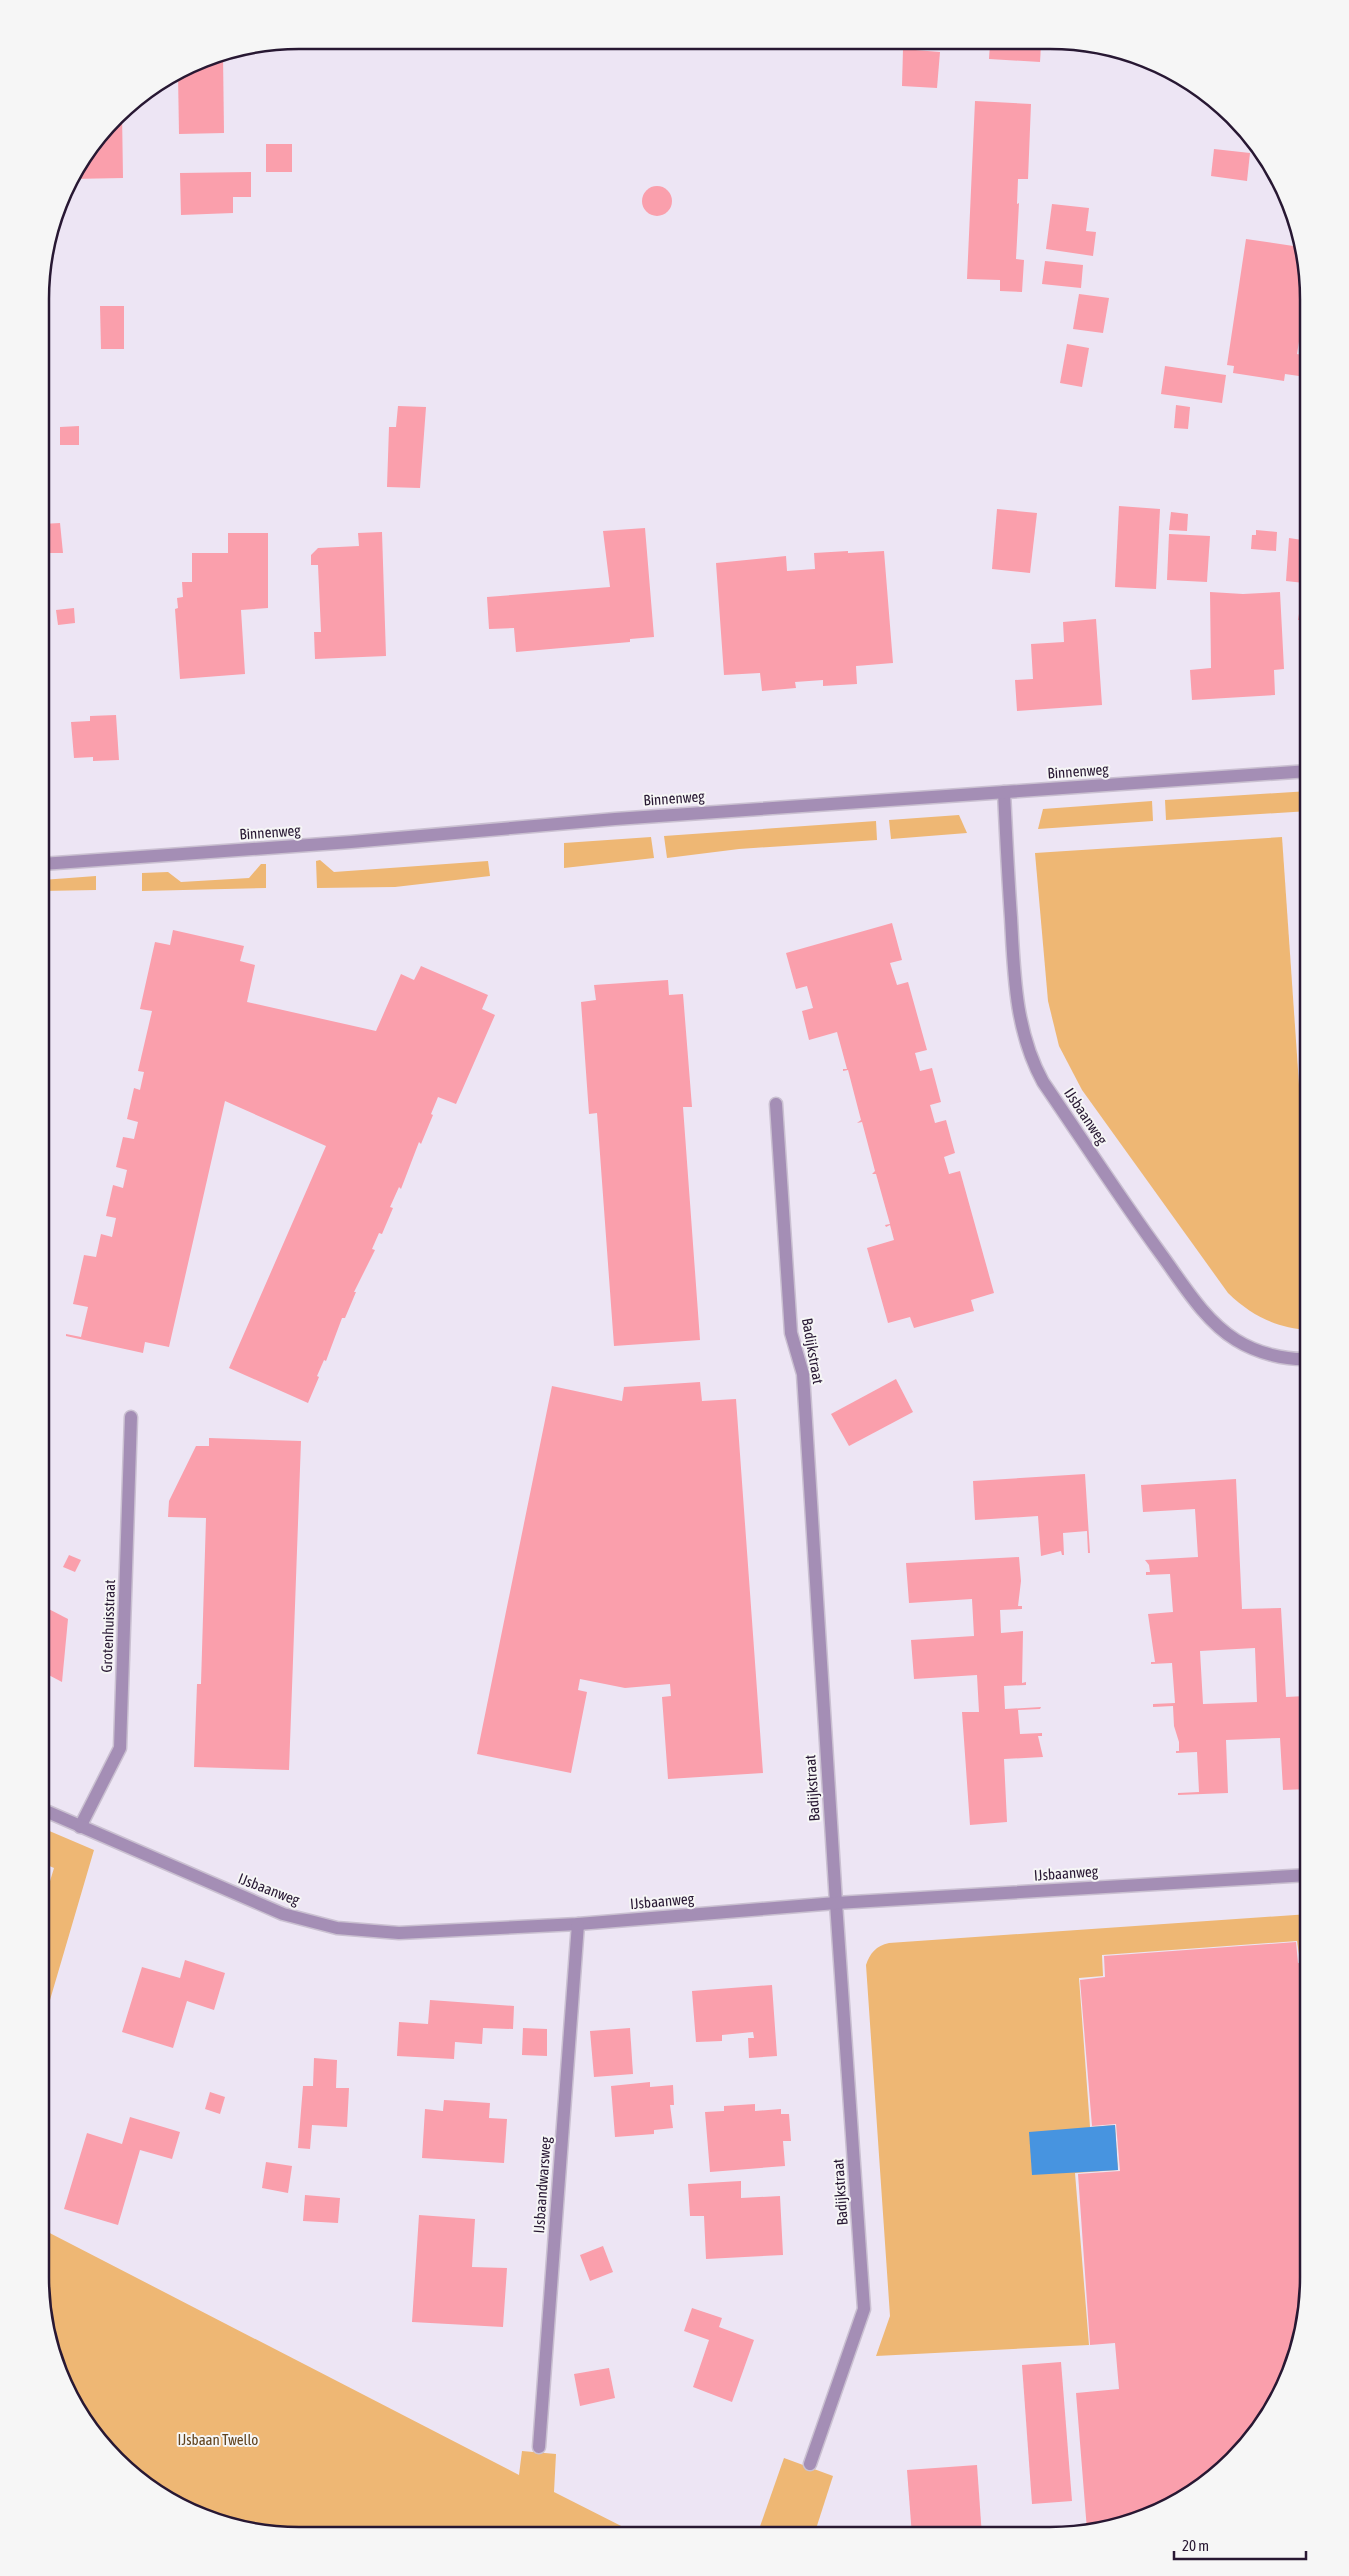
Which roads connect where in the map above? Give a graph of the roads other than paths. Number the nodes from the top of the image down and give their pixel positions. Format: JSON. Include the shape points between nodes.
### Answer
{"nodes":[{"id":1,"x":1300,"y":771,"type":"edge"},
{"id":2,"x":1004,"y":792,"type":"junction"},
{"id":3,"x":49,"y":864,"type":"edge"},
{"id":4,"x":776,"y":1104,"type":"dead end"},
{"id":5,"x":1300,"y":1360,"type":"edge"},
{"id":6,"x":131,"y":1417,"type":"dead end"},
{"id":7,"x":49,"y":1813,"type":"edge"},
{"id":8,"x":80,"y":1827,"type":"junction"},
{"id":9,"x":1300,"y":1875,"type":"edge"},
{"id":10,"x":836,"y":1904,"type":"junction"},
{"id":11,"x":578,"y":1924,"type":"junction"},
{"id":12,"x":539,"y":2447,"type":"dead end"},
{"id":13,"x":810,"y":2464,"type":"dead end"}],
"edges":[{"from":1,"to":2,"type":"street","name":"Binnenweg"},
{"from":2,"to":3,"type":"street","name":"Binnenweg"},
{"from":2,"to":5,"type":"street","name":"IJsbaanweg","via":[[1014,965],[1022,1034],[1030,1060],[1138,1223],[1194,1300],[1235,1340],[1258,1351]]},
{"from":4,"to":10,"type":"street","name":"Badijkstraat","via":[[791,1333],[803,1374]]},
{"from":6,"to":8,"type":"street","name":"Grotenhuisstraat","via":[[120,1748]]},
{"from":7,"to":8,"type":"street","name":"IJsbaanweg"},
{"from":8,"to":11,"type":"street","name":"IJsbaanweg","via":[[283,1914],[337,1928],[408,1933]]},
{"from":9,"to":10,"type":"street","name":"IJsbaanweg"},
{"from":10,"to":11,"type":"street","name":"IJsbaanweg"},
{"from":10,"to":13,"type":"street","name":"Badijkstraat","via":[[864,2309]]},
{"from":11,"to":12,"type":"street","name":"IJsbaandwarsweg"}]}
